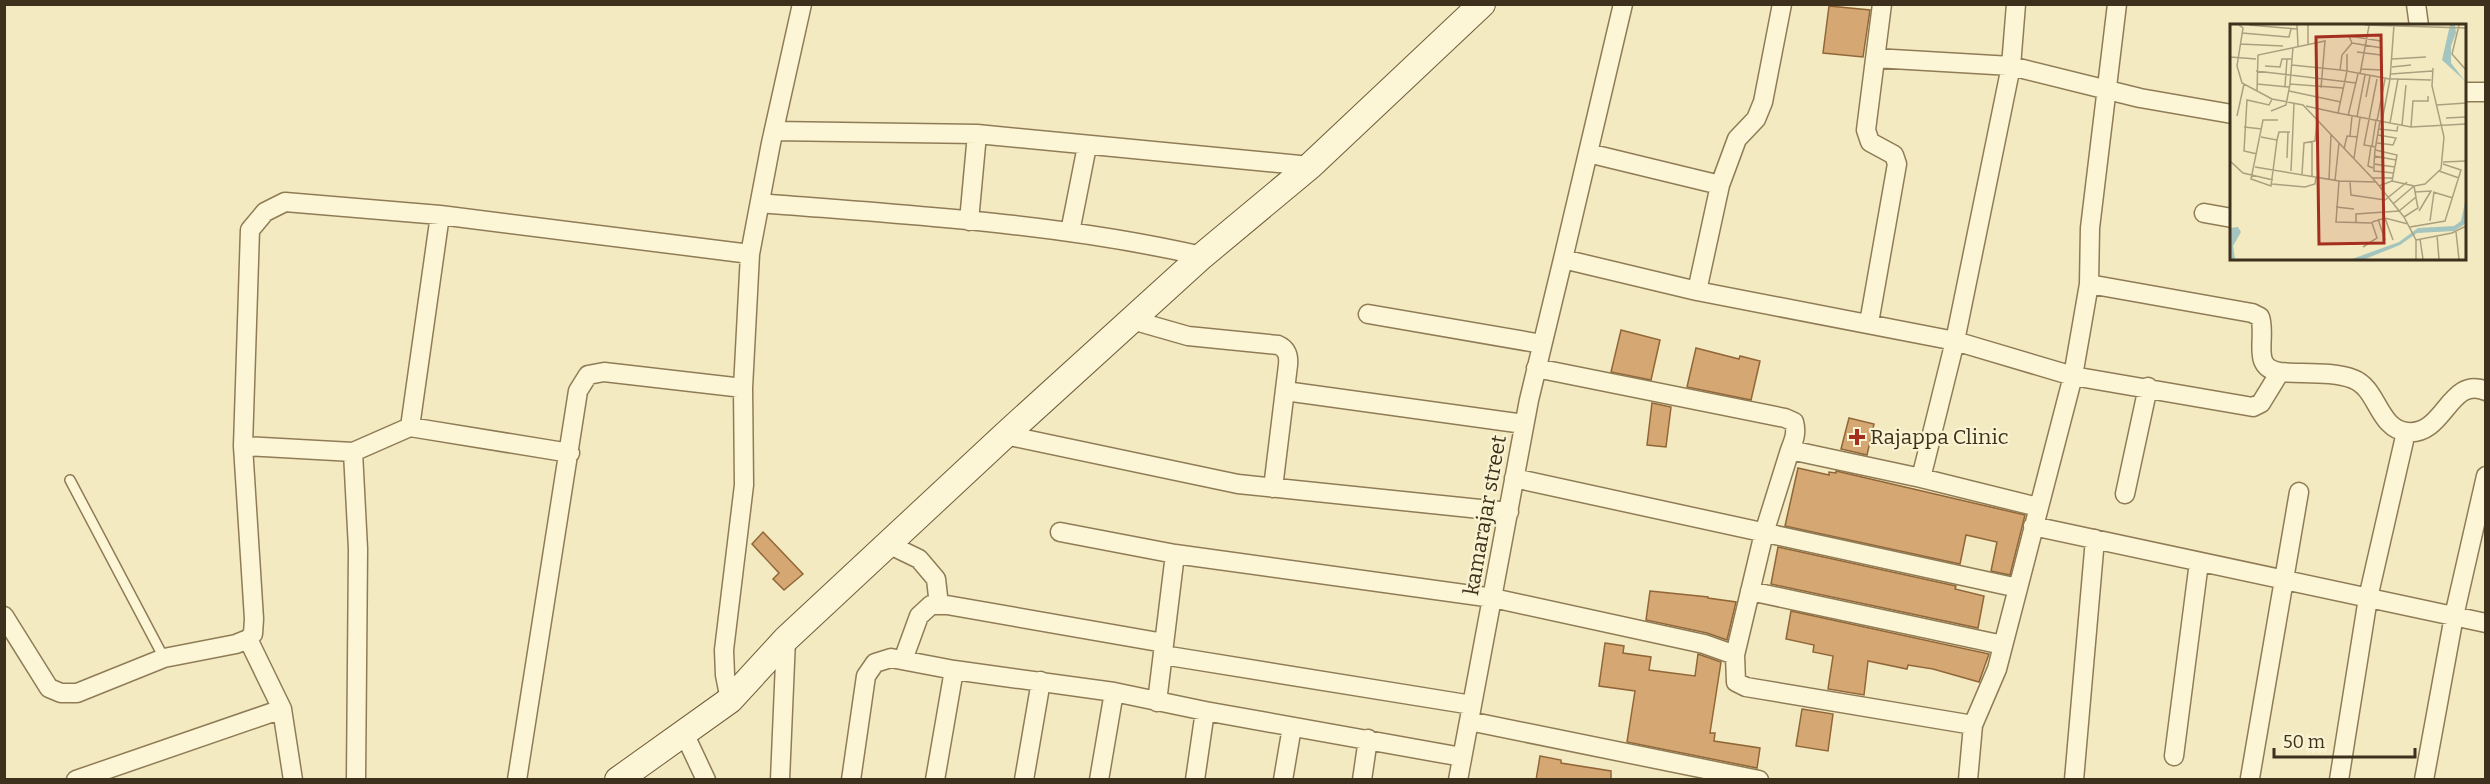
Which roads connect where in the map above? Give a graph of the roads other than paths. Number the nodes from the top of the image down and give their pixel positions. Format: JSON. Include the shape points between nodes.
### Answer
{"nodes":[{"id":1,"x":802,"y":4,"type":"edge"},
{"id":2,"x":1623,"y":4,"type":"edge"},
{"id":3,"x":1782,"y":4,"type":"edge"},
{"id":4,"x":1882,"y":4,"type":"edge"},
{"id":5,"x":2016,"y":4,"type":"edge"},
{"id":6,"x":2118,"y":4,"type":"edge"},
{"id":7,"x":2416,"y":4,"type":"edge"},
{"id":8,"x":1481,"y":5,"type":"edge"},
{"id":9,"x":2419,"y":24,"type":"edge"},
{"id":10,"x":1875,"y":58,"type":"junction"},
{"id":11,"x":2011,"y":66,"type":"junction"},
{"id":12,"x":2107,"y":91,"type":"junction"},
{"id":13,"x":2466,"y":92,"type":"edge"},
{"id":14,"x":2486,"y":92,"type":"edge"},
{"id":15,"x":2230,"y":114,"type":"edge"},
{"id":16,"x":774,"y":131,"type":"junction"},
{"id":17,"x":977,"y":134,"type":"junction"},
{"id":18,"x":1088,"y":146,"type":"junction"},
{"id":19,"x":1588,"y":153,"type":"junction"},
{"id":20,"x":1310,"y":166,"type":"junction"},
{"id":21,"x":1720,"y":185,"type":"junction"},
{"id":22,"x":760,"y":203,"type":"junction"},
{"id":23,"x":2204,"y":213,"type":"dead end"},
{"id":24,"x":440,"y":215,"type":"junction"},
{"id":25,"x":2230,"y":218,"type":"edge"},
{"id":26,"x":969,"y":221,"type":"junction"},
{"id":27,"x":1070,"y":232,"type":"junction"},
{"id":28,"x":750,"y":254,"type":"junction"},
{"id":29,"x":1202,"y":256,"type":"junction"},
{"id":30,"x":1563,"y":259,"type":"junction"},
{"id":31,"x":2089,"y":284,"type":"junction"},
{"id":32,"x":1697,"y":291,"type":"junction"},
{"id":33,"x":1368,"y":314,"type":"dead end"},
{"id":34,"x":1132,"y":320,"type":"junction"},
{"id":35,"x":1869,"y":323,"type":"junction"},
{"id":36,"x":1955,"y":341,"type":"junction"},
{"id":37,"x":1542,"y":344,"type":"junction"},
{"id":38,"x":1536,"y":368,"type":"junction"},
{"id":39,"x":2280,"y":372,"type":"junction"},
{"id":40,"x":2073,"y":376,"type":"junction"},
{"id":41,"x":2148,"y":387,"type":"junction"},
{"id":42,"x":743,"y":388,"type":"junction"},
{"id":43,"x":1285,"y":391,"type":"junction"},
{"id":44,"x":2486,"y":391,"type":"edge"},
{"id":45,"x":1524,"y":424,"type":"junction"},
{"id":46,"x":410,"y":427,"type":"junction"},
{"id":47,"x":2406,"y":432,"type":"junction"},
{"id":48,"x":1005,"y":435,"type":"junction"},
{"id":49,"x":243,"y":446,"type":"junction"},
{"id":50,"x":1790,"y":450,"type":"junction"},
{"id":51,"x":352,"y":452,"type":"junction"},
{"id":52,"x":570,"y":453,"type":"junction"},
{"id":53,"x":2486,"y":476,"type":"edge"},
{"id":54,"x":1515,"y":478,"type":"junction"},
{"id":55,"x":1921,"y":478,"type":"junction"},
{"id":56,"x":70,"y":480,"type":"dead end"},
{"id":57,"x":1273,"y":488,"type":"junction"},
{"id":58,"x":2299,"y":492,"type":"dead end"},
{"id":59,"x":2125,"y":494,"type":"dead end"},
{"id":60,"x":2038,"y":507,"type":"junction"},
{"id":61,"x":1509,"y":512,"type":"junction"},
{"id":62,"x":2033,"y":526,"type":"junction"},
{"id":63,"x":1060,"y":532,"type":"dead end"},
{"id":64,"x":1764,"y":533,"type":"junction"},
{"id":65,"x":2095,"y":539,"type":"junction"},
{"id":66,"x":888,"y":544,"type":"junction"},
{"id":67,"x":1175,"y":554,"type":"junction"},
{"id":68,"x":2199,"y":562,"type":"junction"},
{"id":69,"x":2284,"y":581,"type":"junction"},
{"id":70,"x":2018,"y":588,"type":"junction"},
{"id":71,"x":1750,"y":591,"type":"junction"},
{"id":72,"x":1493,"y":598,"type":"junction"},
{"id":73,"x":2368,"y":598,"type":"junction"},
{"id":74,"x":939,"y":605,"type":"junction"},
{"id":75,"x":4,"y":616,"type":"edge"},
{"id":76,"x":2454,"y":616,"type":"junction"},
{"id":77,"x":2486,"y":623,"type":"edge"},
{"id":78,"x":251,"y":630,"type":"junction"},
{"id":79,"x":786,"y":639,"type":"junction"},
{"id":80,"x":2003,"y":645,"type":"junction"},
{"id":81,"x":1164,"y":649,"type":"junction"},
{"id":82,"x":1735,"y":655,"type":"junction"},
{"id":83,"x":164,"y":658,"type":"junction"},
{"id":84,"x":903,"y":660,"type":"junction"},
{"id":85,"x":954,"y":670,"type":"junction"},
{"id":86,"x":1041,"y":681,"type":"junction"},
{"id":87,"x":1114,"y":692,"type":"junction"},
{"id":88,"x":730,"y":700,"type":"junction"},
{"id":89,"x":1157,"y":702,"type":"junction"},
{"id":90,"x":282,"y":709,"type":"junction"},
{"id":91,"x":1205,"y":711,"type":"junction"},
{"id":92,"x":1471,"y":713,"type":"junction"},
{"id":93,"x":1973,"y":725,"type":"junction"},
{"id":94,"x":1292,"y":727,"type":"junction"},
{"id":95,"x":684,"y":733,"type":"junction"},
{"id":96,"x":1368,"y":739,"type":"junction"},
{"id":97,"x":2174,"y":756,"type":"dead end"},
{"id":98,"x":1462,"y":757,"type":"junction"},
{"id":99,"x":2250,"y":778,"type":"edge"},
{"id":100,"x":76,"y":780,"type":"edge"},
{"id":101,"x":293,"y":780,"type":"edge"},
{"id":102,"x":356,"y":780,"type":"edge"},
{"id":103,"x":517,"y":780,"type":"edge"},
{"id":104,"x":618,"y":780,"type":"edge"},
{"id":105,"x":706,"y":780,"type":"edge"},
{"id":106,"x":780,"y":780,"type":"edge"},
{"id":107,"x":851,"y":780,"type":"edge"},
{"id":108,"x":935,"y":780,"type":"edge"},
{"id":109,"x":1024,"y":780,"type":"edge"},
{"id":110,"x":1099,"y":780,"type":"edge"},
{"id":111,"x":1195,"y":780,"type":"edge"},
{"id":112,"x":1283,"y":780,"type":"edge"},
{"id":113,"x":1362,"y":780,"type":"edge"},
{"id":114,"x":1458,"y":780,"type":"edge"},
{"id":115,"x":1759,"y":780,"type":"edge"},
{"id":116,"x":1968,"y":780,"type":"edge"},
{"id":117,"x":2074,"y":780,"type":"edge"},
{"id":118,"x":2338,"y":780,"type":"edge"},
{"id":119,"x":2424,"y":780,"type":"edge"}],
"edges":[{"from":1,"to":16,"type":"street"},
{"from":2,"to":19,"type":"street","name":"kamarajar street"},
{"from":3,"to":21,"type":"street","via":[[1763,102],[1756,119],[1737,139]]},
{"from":4,"to":10,"type":"street"},
{"from":5,"to":11,"type":"street"},
{"from":6,"to":12,"type":"street"},
{"from":7,"to":9,"type":"street"},
{"from":8,"to":20,"type":"main road"},
{"from":10,"to":11,"type":"street"},
{"from":10,"to":35,"type":"street","via":[[1867,136],[1870,142],[1894,155],[1897,164]]},
{"from":11,"to":12,"type":"street"},
{"from":11,"to":36,"type":"street"},
{"from":12,"to":15,"type":"street"},
{"from":12,"to":31,"type":"street","via":[[2090,228]]},
{"from":13,"to":14,"type":"street"},
{"from":16,"to":17,"type":"street"},
{"from":16,"to":22,"type":"street"},
{"from":17,"to":18,"type":"street"},
{"from":17,"to":26,"type":"street"},
{"from":18,"to":20,"type":"street"},
{"from":18,"to":27,"type":"street"},
{"from":19,"to":21,"type":"street"},
{"from":19,"to":30,"type":"street","name":"kamarajar street"},
{"from":20,"to":29,"type":"main road"},
{"from":21,"to":32,"type":"street"},
{"from":22,"to":26,"type":"street"},
{"from":22,"to":28,"type":"street"},
{"from":23,"to":25,"type":"street"},
{"from":24,"to":28,"type":"street"},
{"from":24,"to":46,"type":"street"},
{"from":24,"to":49,"type":"street","via":[[285,202],[265,212],[250,230]]},
{"from":26,"to":27,"type":"street"},
{"from":27,"to":29,"type":"street"},
{"from":28,"to":42,"type":"street"},
{"from":29,"to":34,"type":"main road"},
{"from":30,"to":32,"type":"street"},
{"from":30,"to":37,"type":"street","name":"kamarajar street"},
{"from":31,"to":39,"type":"street","via":[[2252,313],[2262,322],[2264,366]]},
{"from":31,"to":40,"type":"street"},
{"from":32,"to":35,"type":"street"},
{"from":33,"to":37,"type":"street"},
{"from":34,"to":43,"type":"street","via":[[1188,336],[1278,345],[1289,356]]},
{"from":34,"to":48,"type":"main road"},
{"from":35,"to":36,"type":"street"},
{"from":36,"to":40,"type":"street"},
{"from":36,"to":55,"type":"street"},
{"from":37,"to":38,"type":"street","name":"kamarajar street"},
{"from":38,"to":45,"type":"street","name":"kamarajar street"},
{"from":38,"to":50,"type":"street","via":[[1785,418],[1794,422],[1796,429]]},
{"from":39,"to":41,"type":"street","via":[[2261,403],[2253,407]]},
{"from":39,"to":47,"type":"street","via":[[2353,379],[2366,387],[2386,420]]},
{"from":40,"to":41,"type":"street"},
{"from":40,"to":60,"type":"street"},
{"from":41,"to":59,"type":"street"},
{"from":42,"to":52,"type":"street","via":[[604,372],[588,375],[579,391]]},
{"from":42,"to":88,"type":"street","via":[[744,485],[724,650]]},
{"from":43,"to":45,"type":"street"},
{"from":43,"to":57,"type":"street"},
{"from":44,"to":47,"type":"street","via":[[2458,392],[2434,423]]},
{"from":45,"to":54,"type":"street","name":"kamarajar street"},
{"from":46,"to":51,"type":"street"},
{"from":46,"to":52,"type":"street"},
{"from":47,"to":73,"type":"street"},
{"from":48,"to":57,"type":"street"},
{"from":48,"to":66,"type":"main road"},
{"from":49,"to":51,"type":"street"},
{"from":49,"to":78,"type":"street"},
{"from":50,"to":55,"type":"street"},
{"from":50,"to":64,"type":"street"},
{"from":51,"to":102,"type":"street","via":[[358,549]]},
{"from":52,"to":103,"type":"street"},
{"from":53,"to":76,"type":"street"},
{"from":54,"to":61,"type":"street","name":"kamarajar street"},
{"from":54,"to":64,"type":"street"},
{"from":55,"to":60,"type":"street"},
{"from":56,"to":83,"type":"lane"},
{"from":57,"to":61,"type":"street"},
{"from":58,"to":69,"type":"street"},
{"from":60,"to":62,"type":"street"},
{"from":61,"to":72,"type":"street","name":"kamarajar street"},
{"from":62,"to":65,"type":"street"},
{"from":62,"to":70,"type":"street"},
{"from":63,"to":67,"type":"street"},
{"from":64,"to":70,"type":"street"},
{"from":64,"to":71,"type":"street"},
{"from":65,"to":68,"type":"street"},
{"from":65,"to":117,"type":"street"},
{"from":66,"to":74,"type":"street","via":[[919,559],[936,579]]},
{"from":66,"to":79,"type":"main road"},
{"from":67,"to":72,"type":"street"},
{"from":67,"to":81,"type":"street"},
{"from":68,"to":69,"type":"street"},
{"from":68,"to":97,"type":"street"},
{"from":69,"to":73,"type":"street"},
{"from":69,"to":99,"type":"street"},
{"from":70,"to":80,"type":"street"},
{"from":71,"to":80,"type":"street"},
{"from":71,"to":82,"type":"street"},
{"from":72,"to":82,"type":"street","via":[[1704,644]]},
{"from":72,"to":92,"type":"street","name":"kamarajar street"},
{"from":73,"to":76,"type":"street"},
{"from":73,"to":118,"type":"street"},
{"from":74,"to":81,"type":"street"},
{"from":74,"to":84,"type":"street","via":[[931,605],[920,616]]},
{"from":75,"to":83,"type":"street","via":[[50,688],[61,693],[77,693]]},
{"from":76,"to":77,"type":"street"},
{"from":76,"to":119,"type":"street"},
{"from":78,"to":83,"type":"street","via":[[236,644]]},
{"from":78,"to":90,"type":"street"},
{"from":79,"to":88,"type":"main road"},
{"from":79,"to":106,"type":"street"},
{"from":80,"to":93,"type":"street"},
{"from":81,"to":89,"type":"street"},
{"from":81,"to":92,"type":"street"},
{"from":82,"to":93,"type":"street","via":[[1736,682],[1746,687]]},
{"from":84,"to":85,"type":"street"},
{"from":84,"to":107,"type":"street","via":[[891,658],[875,663],[866,676]]},
{"from":85,"to":86,"type":"street"},
{"from":85,"to":108,"type":"street"},
{"from":86,"to":87,"type":"street"},
{"from":86,"to":109,"type":"street"},
{"from":87,"to":89,"type":"street"},
{"from":87,"to":110,"type":"street"},
{"from":88,"to":95,"type":"main road"},
{"from":89,"to":91,"type":"street"},
{"from":90,"to":100,"type":"street"},
{"from":90,"to":101,"type":"street"},
{"from":91,"to":94,"type":"street"},
{"from":91,"to":111,"type":"street"},
{"from":92,"to":98,"type":"street","name":"kamarajar street"},
{"from":92,"to":115,"type":"street"},
{"from":93,"to":116,"type":"street"},
{"from":94,"to":96,"type":"street"},
{"from":94,"to":112,"type":"street"},
{"from":95,"to":104,"type":"main road"},
{"from":95,"to":105,"type":"street"},
{"from":96,"to":98,"type":"street"},
{"from":96,"to":113,"type":"street"},
{"from":98,"to":114,"type":"street","name":"kamarajar street"}]}
